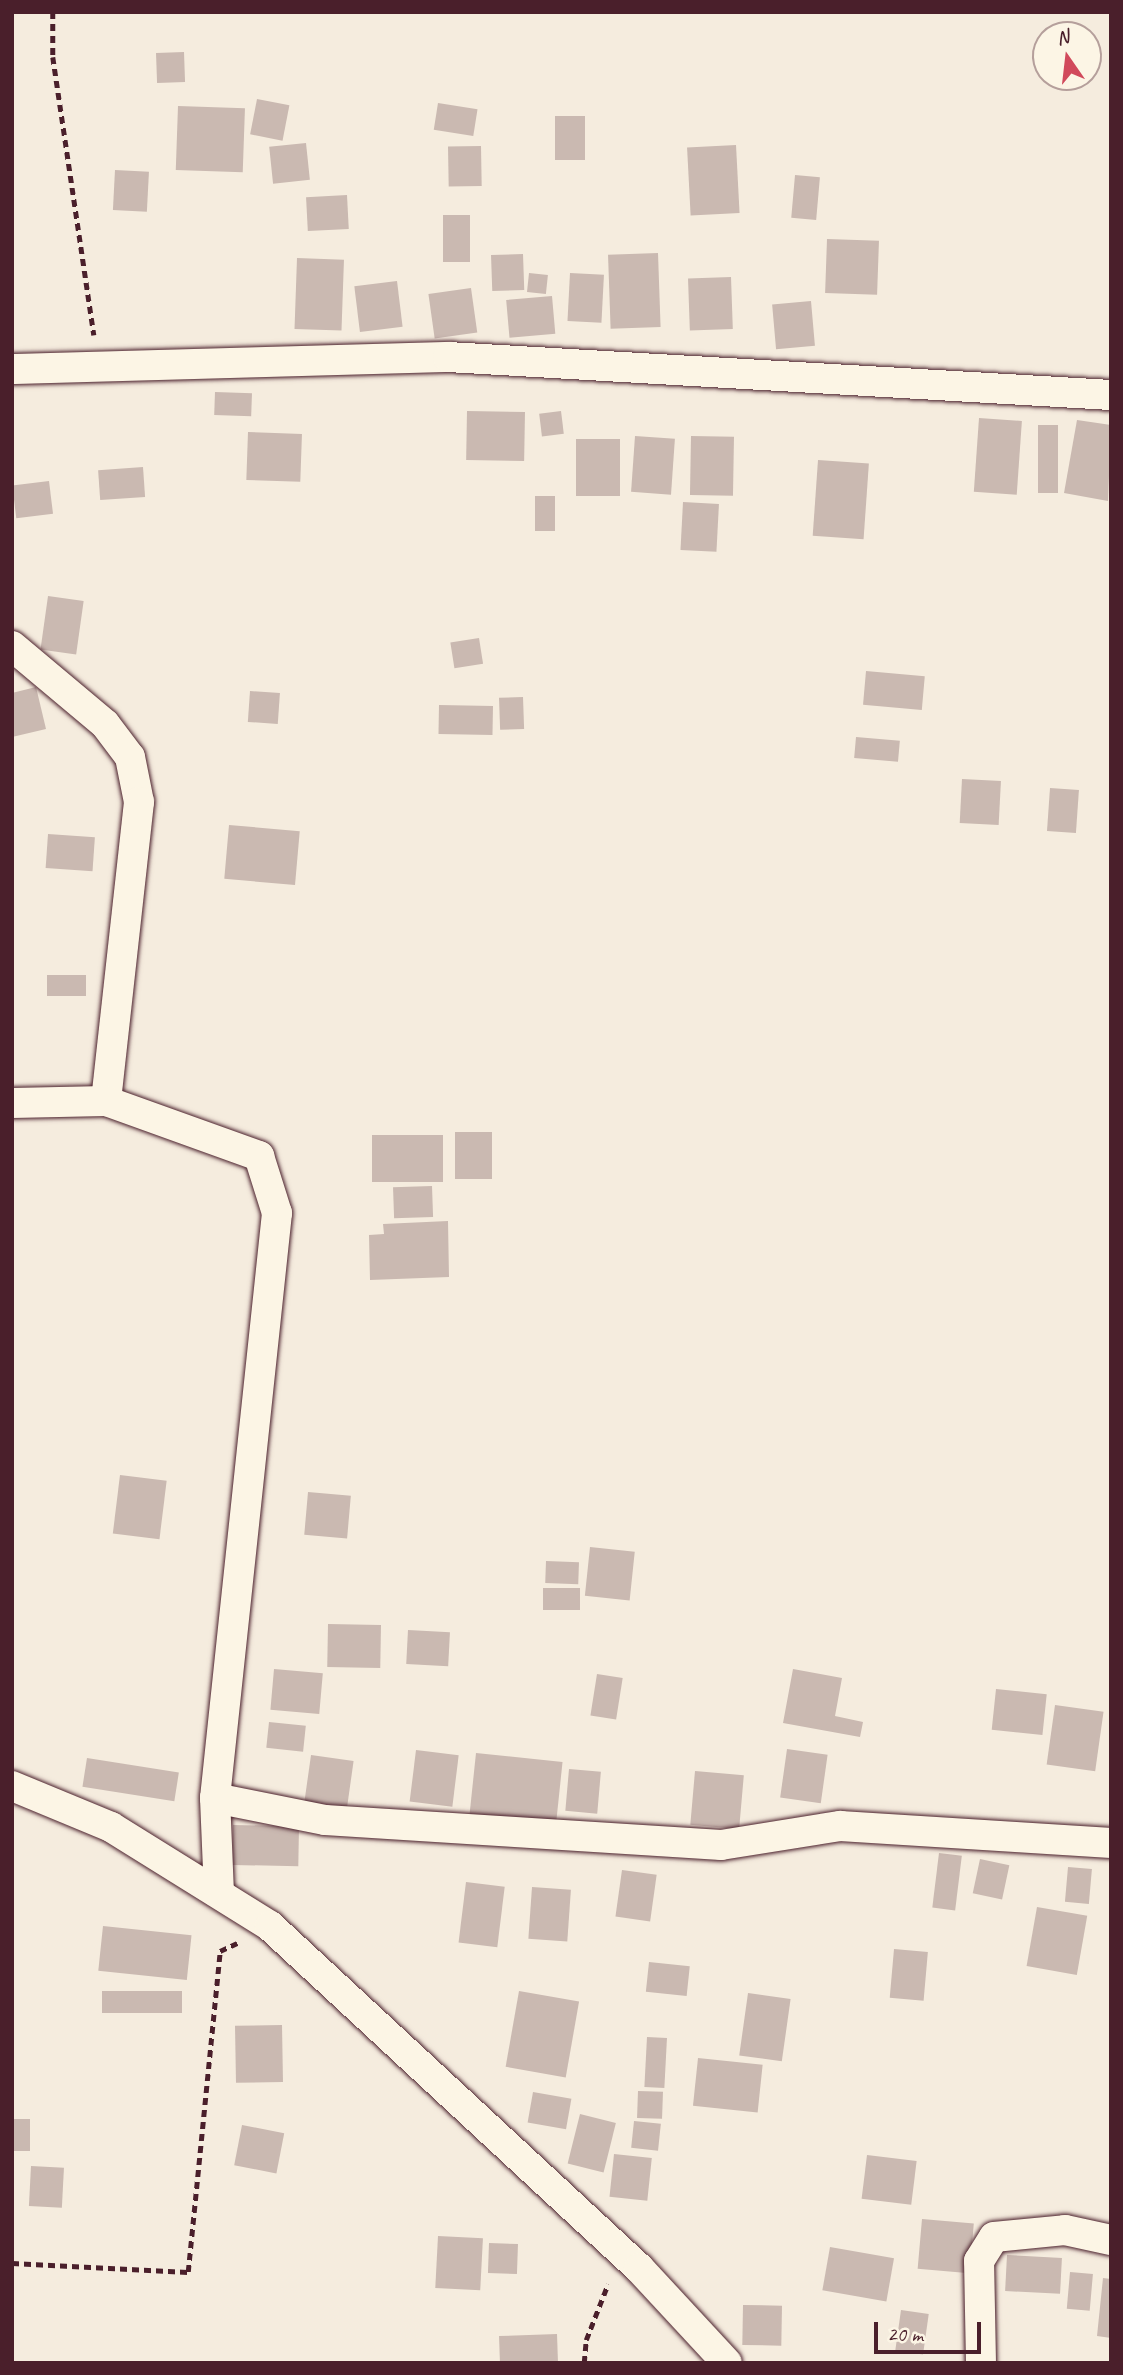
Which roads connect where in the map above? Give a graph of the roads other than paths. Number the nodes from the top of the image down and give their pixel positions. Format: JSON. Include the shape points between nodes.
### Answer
{"nodes":[{"id":1,"x":12,"y":369,"type":"edge"},
{"id":2,"x":1111,"y":394,"type":"edge"},
{"id":3,"x":12,"y":646,"type":"edge"},
{"id":4,"x":106,"y":1101,"type":"junction"},
{"id":5,"x":12,"y":1103,"type":"edge"},
{"id":6,"x":12,"y":1786,"type":"edge"},
{"id":7,"x":215,"y":1798,"type":"junction"},
{"id":8,"x":1111,"y":1843,"type":"edge"},
{"id":9,"x":219,"y":1893,"type":"junction"},
{"id":10,"x":1111,"y":2239,"type":"edge"},
{"id":11,"x":727,"y":2363,"type":"edge"},
{"id":12,"x":981,"y":2363,"type":"edge"}],
"edges":[{"from":1,"to":2,"type":"street","via":[[448,357]]},
{"from":3,"to":4,"type":"street","via":[[105,724],[130,757],[139,802]]},
{"from":4,"to":5,"type":"street"},
{"from":4,"to":7,"type":"street","via":[[259,1156],[277,1213]]},
{"from":6,"to":9,"type":"street","via":[[111,1827]]},
{"from":7,"to":8,"type":"street","via":[[325,1820],[721,1845],[840,1826]]},
{"from":7,"to":9,"type":"street"},
{"from":9,"to":11,"type":"street","via":[[270,1926],[639,2268]]},
{"from":10,"to":12,"type":"street","via":[[1065,2230],[994,2237],[979,2261]]}]}
